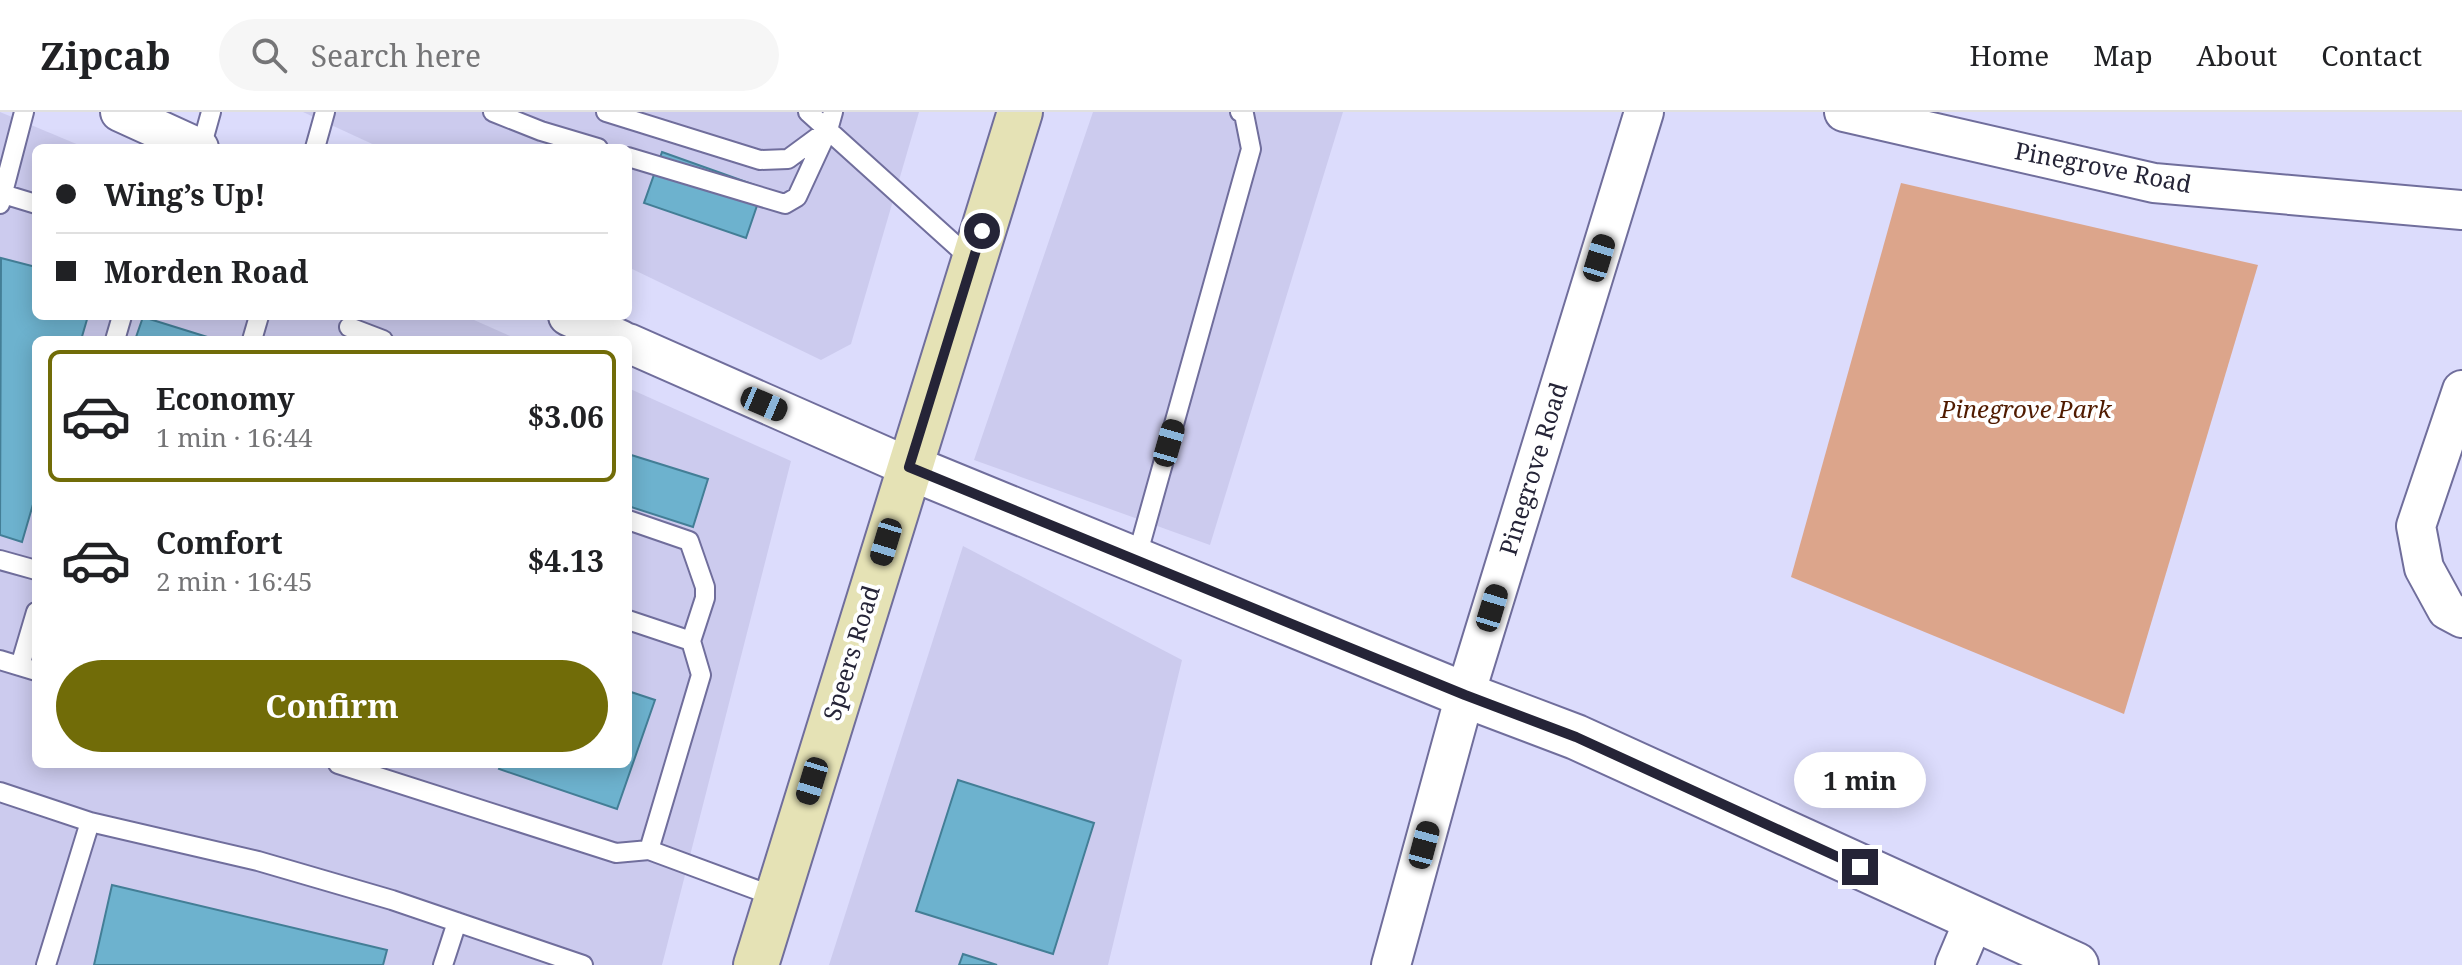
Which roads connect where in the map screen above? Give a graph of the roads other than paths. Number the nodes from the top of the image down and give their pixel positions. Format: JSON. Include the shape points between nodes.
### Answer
{"nodes":[{"id":1,"x":24,"y":112,"type":"edge"},
{"id":2,"x":120,"y":112,"type":"edge"},
{"id":3,"x":211,"y":112,"type":"edge"},
{"id":4,"x":325,"y":112,"type":"edge"},
{"id":5,"x":606,"y":112,"type":"edge"},
{"id":6,"x":808,"y":112,"type":"edge"},
{"id":7,"x":1020,"y":112,"type":"edge"},
{"id":8,"x":1240,"y":112,"type":"edge"},
{"id":9,"x":1644,"y":112,"type":"edge"},
{"id":10,"x":1844,"y":112,"type":"edge"},
{"id":11,"x":507,"y":114,"type":"edge"},
{"id":12,"x":831,"y":121,"type":"edge"},
{"id":13,"x":183,"y":144,"type":"edge"},
{"id":14,"x":186,"y":144,"type":"edge"},
{"id":15,"x":316,"y":144,"type":"edge"},
{"id":16,"x":587,"y":144,"type":"edge"},
{"id":17,"x":632,"y":158,"type":"edge"},
{"id":18,"x":1,"y":199,"type":"edge"},
{"id":19,"x":32,"y":203,"type":"edge"},
{"id":20,"x":2462,"y":210,"type":"edge"},
{"id":21,"x":973,"y":261,"type":"junction"},
{"id":22,"x":577,"y":320,"type":"edge"},
{"id":23,"x":349,"y":328,"type":"edge"},
{"id":24,"x":372,"y":336,"type":"edge"},
{"id":25,"x":612,"y":336,"type":"edge"},
{"id":26,"x":632,"y":345,"type":"edge"},
{"id":27,"x":2462,"y":390,"type":"edge"},
{"id":28,"x":909,"y":467,"type":"junction"},
{"id":29,"x":632,"y":521,"type":"edge"},
{"id":30,"x":0,"y":560,"type":"edge"},
{"id":31,"x":1136,"y":560,"type":"junction"},
{"id":32,"x":32,"y":569,"type":"edge"},
{"id":33,"x":2462,"y":618,"type":"edge"},
{"id":34,"x":632,"y":621,"type":"edge"},
{"id":35,"x":32,"y":640,"type":"edge"},
{"id":36,"x":691,"y":641,"type":"junction"},
{"id":37,"x":0,"y":660,"type":"edge"},
{"id":38,"x":28,"y":668,"type":"edge"},
{"id":39,"x":1465,"y":695,"type":"junction"},
{"id":40,"x":350,"y":768,"type":"edge"},
{"id":41,"x":0,"y":792,"type":"edge"},
{"id":42,"x":90,"y":822,"type":"junction"},
{"id":43,"x":649,"y":850,"type":"junction"},
{"id":44,"x":776,"y":897,"type":"junction"},
{"id":45,"x":1974,"y":920,"type":"junction"},
{"id":46,"x":457,"y":922,"type":"junction"},
{"id":47,"x":548,"y":959,"type":"edge"},
{"id":48,"x":46,"y":965,"type":"edge"},
{"id":49,"x":443,"y":965,"type":"edge"},
{"id":50,"x":583,"y":965,"type":"edge"},
{"id":51,"x":756,"y":965,"type":"edge"},
{"id":52,"x":1391,"y":965,"type":"edge"},
{"id":53,"x":1955,"y":965,"type":"edge"},
{"id":54,"x":2076,"y":965,"type":"edge"}],
"edges":[{"from":1,"to":18,"type":"lane"},
{"from":2,"to":13,"type":"street"},
{"from":3,"to":14,"type":"lane"},
{"from":4,"to":15,"type":"lane"},
{"from":5,"to":12,"type":"lane","via":[[760,160],[788,159]]},
{"from":6,"to":12,"type":"lane"},
{"from":7,"to":21,"type":"main road","name":"Speers Road"},
{"from":8,"to":31,"type":"lane","via":[[1251,149]]},
{"from":9,"to":39,"type":"street","name":"Pinegrove Road"},
{"from":10,"to":20,"type":"street","name":"Pinegrove Road","via":[[2154,183]]},
{"from":11,"to":16,"type":"lane"},
{"from":12,"to":17,"type":"lane","via":[[797,197],[785,204]]},
{"from":12,"to":21,"type":"lane"},
{"from":18,"to":19,"type":"lane"},
{"from":21,"to":28,"type":"main road","name":"Speers Road"},
{"from":22,"to":25,"type":"street"},
{"from":23,"to":24,"type":"lane"},
{"from":26,"to":28,"type":"street"},
{"from":27,"to":33,"type":"street","via":[[2416,526],[2424,568],[2447,610]]},
{"from":28,"to":31,"type":"street"},
{"from":28,"to":44,"type":"main road","name":"Speers Road"},
{"from":29,"to":36,"type":"lane","via":[[689,541],[705,587]]},
{"from":30,"to":32,"type":"lane"},
{"from":31,"to":39,"type":"street"},
{"from":34,"to":36,"type":"lane"},
{"from":35,"to":38,"type":"lane"},
{"from":36,"to":43,"type":"lane","via":[[701,675]]},
{"from":37,"to":38,"type":"lane"},
{"from":39,"to":45,"type":"street","via":[[1576,737]]},
{"from":39,"to":52,"type":"street","name":"Pinegrove Road"},
{"from":40,"to":43,"type":"lane","via":[[616,853]]},
{"from":41,"to":42,"type":"lane"},
{"from":42,"to":46,"type":"lane","via":[[258,861]]},
{"from":42,"to":48,"type":"lane"},
{"from":43,"to":44,"type":"lane"},
{"from":44,"to":51,"type":"main road","name":"Speers Road"},
{"from":45,"to":53,"type":"street"},
{"from":45,"to":54,"type":"street"},
{"from":46,"to":47,"type":"lane"},
{"from":46,"to":49,"type":"lane"},
{"from":47,"to":50,"type":"lane"}]}
